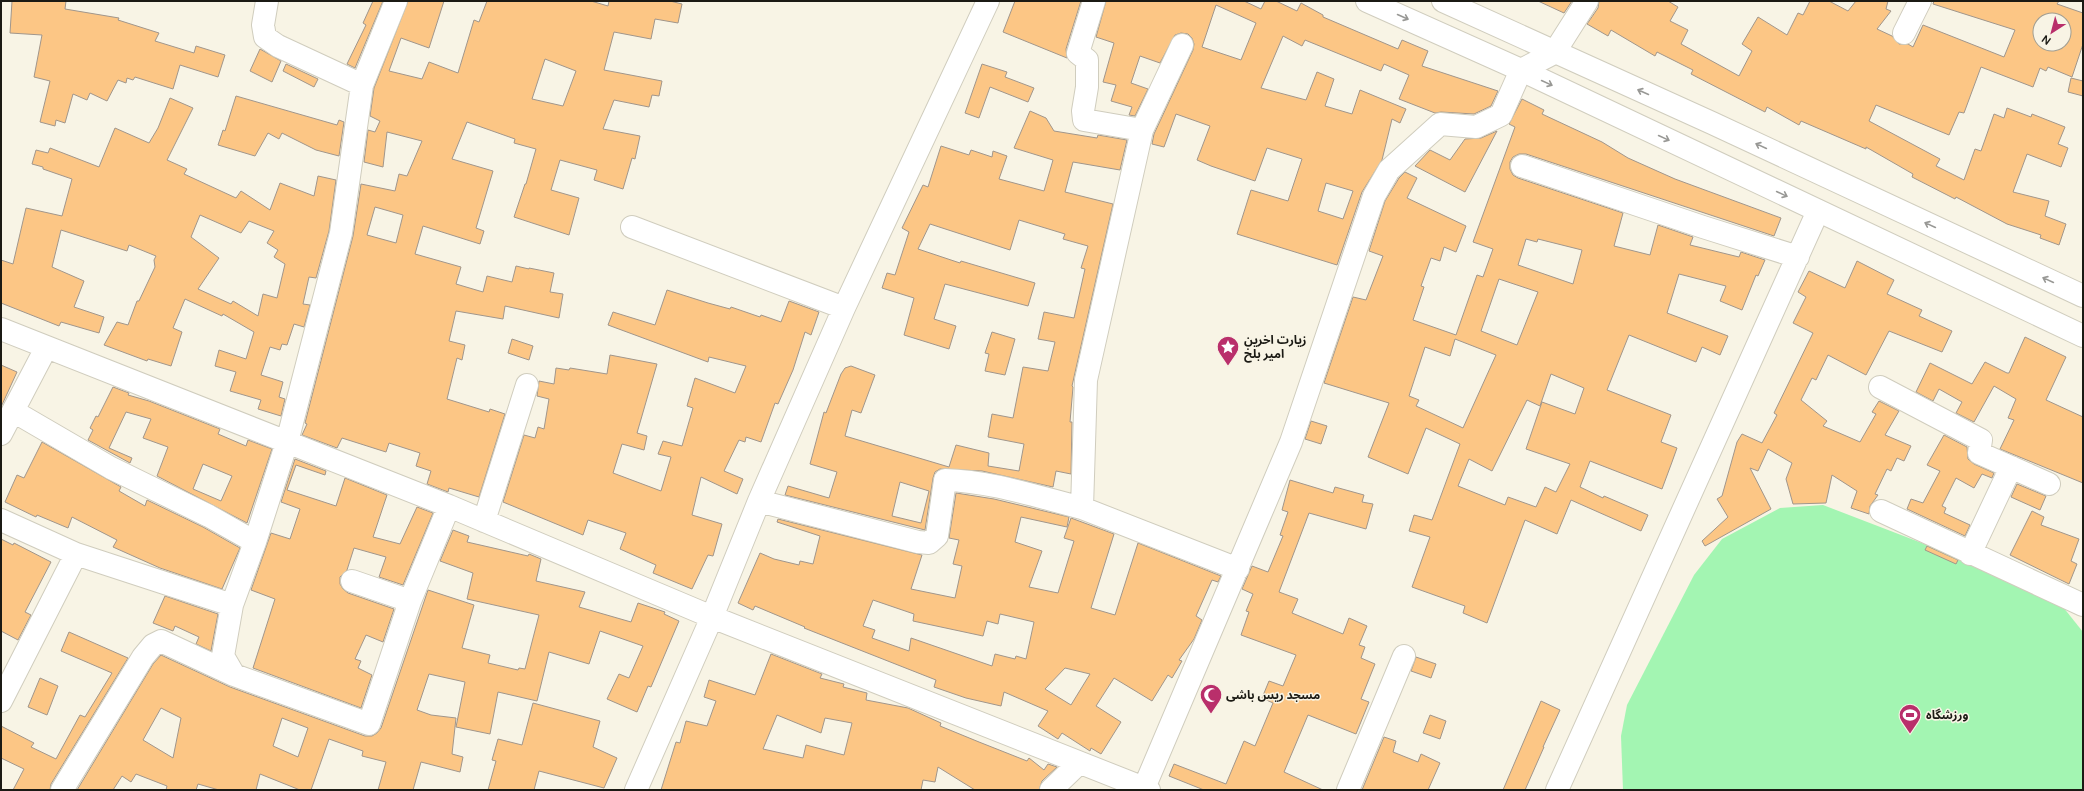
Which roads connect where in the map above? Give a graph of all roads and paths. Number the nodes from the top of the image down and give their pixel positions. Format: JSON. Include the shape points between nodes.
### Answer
{"nodes":[{"id":1,"x":267,"y":1,"type":"edge"},
{"id":2,"x":396,"y":1,"type":"edge"},
{"id":3,"x":988,"y":1,"type":"edge"},
{"id":4,"x":1094,"y":1,"type":"edge"},
{"id":5,"x":1367,"y":1,"type":"edge"},
{"id":6,"x":1443,"y":1,"type":"edge"},
{"id":7,"x":1587,"y":1,"type":"edge"},
{"id":8,"x":1920,"y":1,"type":"edge"},
{"id":9,"x":1904,"y":33,"type":"dead end"},
{"id":10,"x":1182,"y":45,"type":"dead end"},
{"id":11,"x":1554,"y":52,"type":"junction"},
{"id":12,"x":1521,"y":70,"type":"junction"},
{"id":13,"x":362,"y":85,"type":"junction"},
{"id":14,"x":1142,"y":130,"type":"junction"},
{"id":15,"x":1522,"y":166,"type":"dead end"},
{"id":16,"x":1818,"y":211,"type":"junction"},
{"id":17,"x":632,"y":227,"type":"dead end"},
{"id":18,"x":1798,"y":257,"type":"junction"},
{"id":19,"x":2083,"y":296,"type":"edge"},
{"id":20,"x":844,"y":308,"type":"junction"},
{"id":21,"x":1,"y":329,"type":"edge"},
{"id":22,"x":2083,"y":336,"type":"edge"},
{"id":23,"x":46,"y":348,"type":"junction"},
{"id":24,"x":527,"y":385,"type":"dead end"},
{"id":25,"x":1880,"y":387,"type":"dead end"},
{"id":26,"x":13,"y":411,"type":"junction"},
{"id":27,"x":1,"y":434,"type":"edge"},
{"id":28,"x":287,"y":442,"type":"junction"},
{"id":29,"x":2011,"y":467,"type":"junction"},
{"id":30,"x":2049,"y":484,"type":"dead end"},
{"id":31,"x":759,"y":501,"type":"junction"},
{"id":32,"x":448,"y":506,"type":"junction"},
{"id":33,"x":1082,"y":508,"type":"junction"},
{"id":34,"x":1882,"y":511,"type":"dead end"},
{"id":35,"x":1,"y":520,"type":"edge"},
{"id":36,"x":484,"y":521,"type":"junction"},
{"id":37,"x":255,"y":542,"type":"junction"},
{"id":38,"x":76,"y":554,"type":"junction"},
{"id":39,"x":1970,"y":554,"type":"junction"},
{"id":40,"x":1238,"y":569,"type":"junction"},
{"id":41,"x":352,"y":581,"type":"dead end"},
{"id":42,"x":410,"y":601,"type":"junction"},
{"id":43,"x":232,"y":605,"type":"junction"},
{"id":44,"x":2083,"y":605,"type":"edge"},
{"id":45,"x":712,"y":617,"type":"junction"},
{"id":46,"x":1404,"y":656,"type":"dead end"},
{"id":47,"x":234,"y":675,"type":"junction"},
{"id":48,"x":1,"y":701,"type":"edge"},
{"id":49,"x":1078,"y":763,"type":"junction"},
{"id":50,"x":1146,"y":789,"type":"edge"},
{"id":51,"x":62,"y":790,"type":"edge"},
{"id":52,"x":636,"y":790,"type":"edge"},
{"id":53,"x":1051,"y":790,"type":"edge"},
{"id":54,"x":1348,"y":790,"type":"edge"},
{"id":55,"x":1557,"y":790,"type":"edge"}],
"edges":[{"from":1,"to":13,"type":"main road","via":[[263,25],[265,37],[278,46]]},
{"from":2,"to":13,"type":"main road"},
{"from":3,"to":20,"type":"main road"},
{"from":4,"to":14,"type":"main road","via":[[1078,53],[1087,60],[1087,87],[1082,111],[1084,120]]},
{"from":5,"to":12,"type":"main road","one_way":true},
{"from":6,"to":11,"type":"main road"},
{"from":7,"to":11,"type":"main road"},
{"from":8,"to":9,"type":"main road"},
{"from":10,"to":14,"type":"main road"},
{"from":11,"to":12,"type":"main road"},
{"from":19,"to":11,"type":"main road","one_way":true},
{"from":12,"to":16,"type":"main road","one_way":true},
{"from":12,"to":40,"type":"main road","via":[[1501,115],[1476,127],[1440,124],[1388,170],[1374,196],[1291,442]]},
{"from":13,"to":28,"type":"main road","via":[[341,233]]},
{"from":14,"to":33,"type":"main road","via":[[1086,380]]},
{"from":15,"to":18,"type":"main road"},
{"from":16,"to":18,"type":"main road"},
{"from":16,"to":22,"type":"main road"},
{"from":17,"to":20,"type":"main road"},
{"from":18,"to":55,"type":"main road"},
{"from":20,"to":31,"type":"main road"},
{"from":21,"to":23,"type":"main road"},
{"from":23,"to":26,"type":"main road"},
{"from":23,"to":28,"type":"main road"},
{"from":24,"to":36,"type":"main road"},
{"from":25,"to":29,"type":"main road","via":[[1970,433],[1981,440],[1978,453]]},
{"from":26,"to":27,"type":"main road"},
{"from":26,"to":37,"type":"main road","via":[[111,468],[210,516]]},
{"from":28,"to":32,"type":"main road"},
{"from":28,"to":37,"type":"main road"},
{"from":29,"to":30,"type":"main road"},
{"from":29,"to":39,"type":"main road"},
{"from":31,"to":33,"type":"main road","via":[[929,543],[937,536],[945,480],[1014,491]]},
{"from":31,"to":45,"type":"main road"},
{"from":32,"to":36,"type":"main road"},
{"from":32,"to":42,"type":"main road"},
{"from":33,"to":40,"type":"main road"},
{"from":34,"to":39,"type":"main road"},
{"from":35,"to":38,"type":"main road"},
{"from":36,"to":45,"type":"main road"},
{"from":37,"to":43,"type":"main road"},
{"from":38,"to":43,"type":"main road"},
{"from":38,"to":48,"type":"main road"},
{"from":39,"to":44,"type":"main road"},
{"from":40,"to":50,"type":"main road"},
{"from":41,"to":42,"type":"main road"},
{"from":42,"to":47,"type":"main road","via":[[369,724]]},
{"from":43,"to":47,"type":"main road","via":[[224,656]]},
{"from":45,"to":49,"type":"main road"},
{"from":45,"to":52,"type":"main road"},
{"from":46,"to":54,"type":"main road"},
{"from":47,"to":51,"type":"main road","via":[[161,641],[153,645],[143,657]]},
{"from":49,"to":50,"type":"main road"},
{"from":49,"to":53,"type":"main road"}]}
